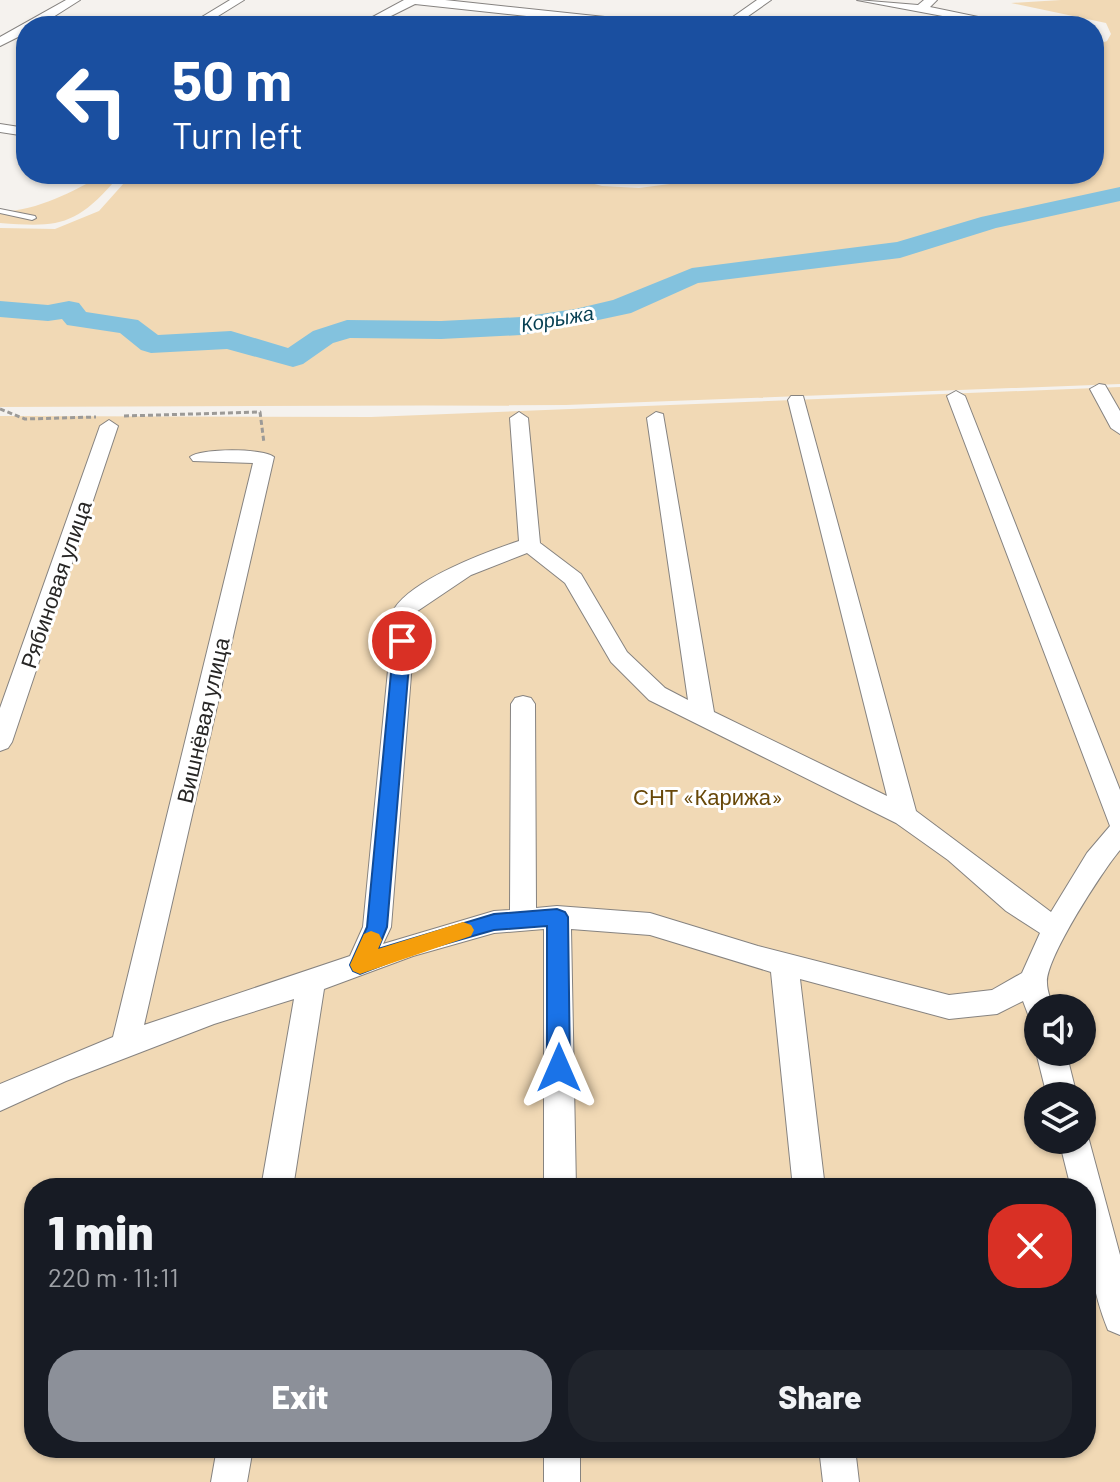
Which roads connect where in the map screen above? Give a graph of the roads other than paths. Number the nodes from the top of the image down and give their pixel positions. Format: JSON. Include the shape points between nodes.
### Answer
{"nodes":[{"id":1,"x":74,"y":0,"type":"edge"},
{"id":2,"x":238,"y":0,"type":"edge"},
{"id":3,"x":413,"y":0,"type":"edge"},
{"id":4,"x":765,"y":0,"type":"edge"},
{"id":5,"x":863,"y":0,"type":"edge"},
{"id":6,"x":931,"y":0,"type":"edge"},
{"id":7,"x":588,"y":3,"type":"dead end"},
{"id":8,"x":920,"y":9,"type":"junction"},
{"id":9,"x":47,"y":16,"type":"edge"},
{"id":10,"x":210,"y":16,"type":"edge"},
{"id":11,"x":382,"y":16,"type":"edge"},
{"id":12,"x":523,"y":16,"type":"edge"},
{"id":13,"x":572,"y":16,"type":"edge"},
{"id":14,"x":741,"y":16,"type":"edge"},
{"id":15,"x":960,"y":16,"type":"edge"},
{"id":16,"x":0,"y":211,"type":"edge"},
{"id":17,"x":32,"y":218,"type":"dead end"},
{"id":18,"x":1099,"y":389,"type":"dead end"},
{"id":19,"x":956,"y":396,"type":"dead end"},
{"id":20,"x":797,"y":400,"type":"dead end"},
{"id":21,"x":519,"y":418,"type":"dead end"},
{"id":22,"x":656,"y":418,"type":"dead end"},
{"id":23,"x":111,"y":420,"type":"road end"},
{"id":24,"x":1120,"y":428,"type":"edge"},
{"id":25,"x":200,"y":457,"type":"dead end"},
{"id":26,"x":530,"y":545,"type":"junction"},
{"id":27,"x":523,"y":704,"type":"dead end"},
{"id":28,"x":703,"y":718,"type":"junction"},
{"id":29,"x":0,"y":742,"type":"edge"},
{"id":30,"x":905,"y":816,"type":"junction"},
{"id":31,"x":1120,"y":822,"type":"edge"},
{"id":32,"x":1120,"y":832,"type":"edge"},
{"id":33,"x":557,"y":917,"type":"junction"},
{"id":34,"x":523,"y":921,"type":"junction"},
{"id":35,"x":1055,"y":929,"type":"junction"},
{"id":36,"x":784,"y":964,"type":"junction"},
{"id":37,"x":360,"y":965,"type":"junction"},
{"id":38,"x":311,"y":982,"type":"junction"},
{"id":39,"x":1036,"y":994,"type":"edge"},
{"id":40,"x":1024,"y":997,"type":"edge"},
{"id":41,"x":125,"y":1046,"type":"junction"},
{"id":42,"x":0,"y":1098,"type":"edge"},
{"id":43,"x":1078,"y":1154,"type":"edge"},
{"id":44,"x":279,"y":1178,"type":"edge"},
{"id":45,"x":560,"y":1178,"type":"edge"},
{"id":46,"x":808,"y":1178,"type":"edge"},
{"id":47,"x":1084,"y":1178,"type":"edge"},
{"id":48,"x":1096,"y":1225,"type":"edge"},
{"id":49,"x":1120,"y":1318,"type":"edge"},
{"id":50,"x":233,"y":1458,"type":"edge"},
{"id":51,"x":562,"y":1458,"type":"edge"},
{"id":52,"x":838,"y":1458,"type":"edge"},
{"id":53,"x":229,"y":1482,"type":"edge"},
{"id":54,"x":562,"y":1482,"type":"edge"},
{"id":55,"x":841,"y":1482,"type":"edge"}],
"edges":[{"from":1,"to":9,"type":"street"},
{"from":2,"to":10,"type":"street"},
{"from":3,"to":11,"type":"street"},
{"from":3,"to":12,"type":"street"},
{"from":4,"to":14,"type":"street"},
{"from":5,"to":8,"type":"street"},
{"from":6,"to":8,"type":"street"},
{"from":7,"to":13,"type":"street"},
{"from":8,"to":15,"type":"street"},
{"from":16,"to":17,"type":"lane"},
{"from":18,"to":24,"type":"street"},
{"from":19,"to":31,"type":"street"},
{"from":20,"to":30,"type":"street"},
{"from":21,"to":26,"type":"street"},
{"from":22,"to":28,"type":"street"},
{"from":23,"to":29,"type":"street","name":"Рябиновая улица"},
{"from":25,"to":41,"type":"street","name":"Вишнёвая улица","via":[[264,457]]},
{"from":26,"to":28,"type":"street","via":[[573,579],[619,657],[641,681]]},
{"from":26,"to":37,"type":"street","via":[[484,560],[432,587],[405,609],[377,927]]},
{"from":27,"to":34,"type":"street"},
{"from":28,"to":30,"type":"street"},
{"from":30,"to":35,"type":"street"},
{"from":32,"to":35,"type":"street","via":[[1096,860]]},
{"from":33,"to":34,"type":"street"},
{"from":33,"to":36,"type":"street","via":[[650,924]]},
{"from":33,"to":45,"type":"street"},
{"from":34,"to":37,"type":"street","via":[[494,922]]},
{"from":35,"to":39,"type":"street"},
{"from":36,"to":40,"type":"street","via":[[949,1007]]},
{"from":36,"to":46,"type":"street"},
{"from":37,"to":38,"type":"street"},
{"from":38,"to":41,"type":"street"},
{"from":38,"to":44,"type":"street"},
{"from":41,"to":42,"type":"street"},
{"from":43,"to":47,"type":"street"},
{"from":48,"to":49,"type":"street"},
{"from":50,"to":53,"type":"street"},
{"from":51,"to":54,"type":"street"},
{"from":52,"to":55,"type":"street"}]}
